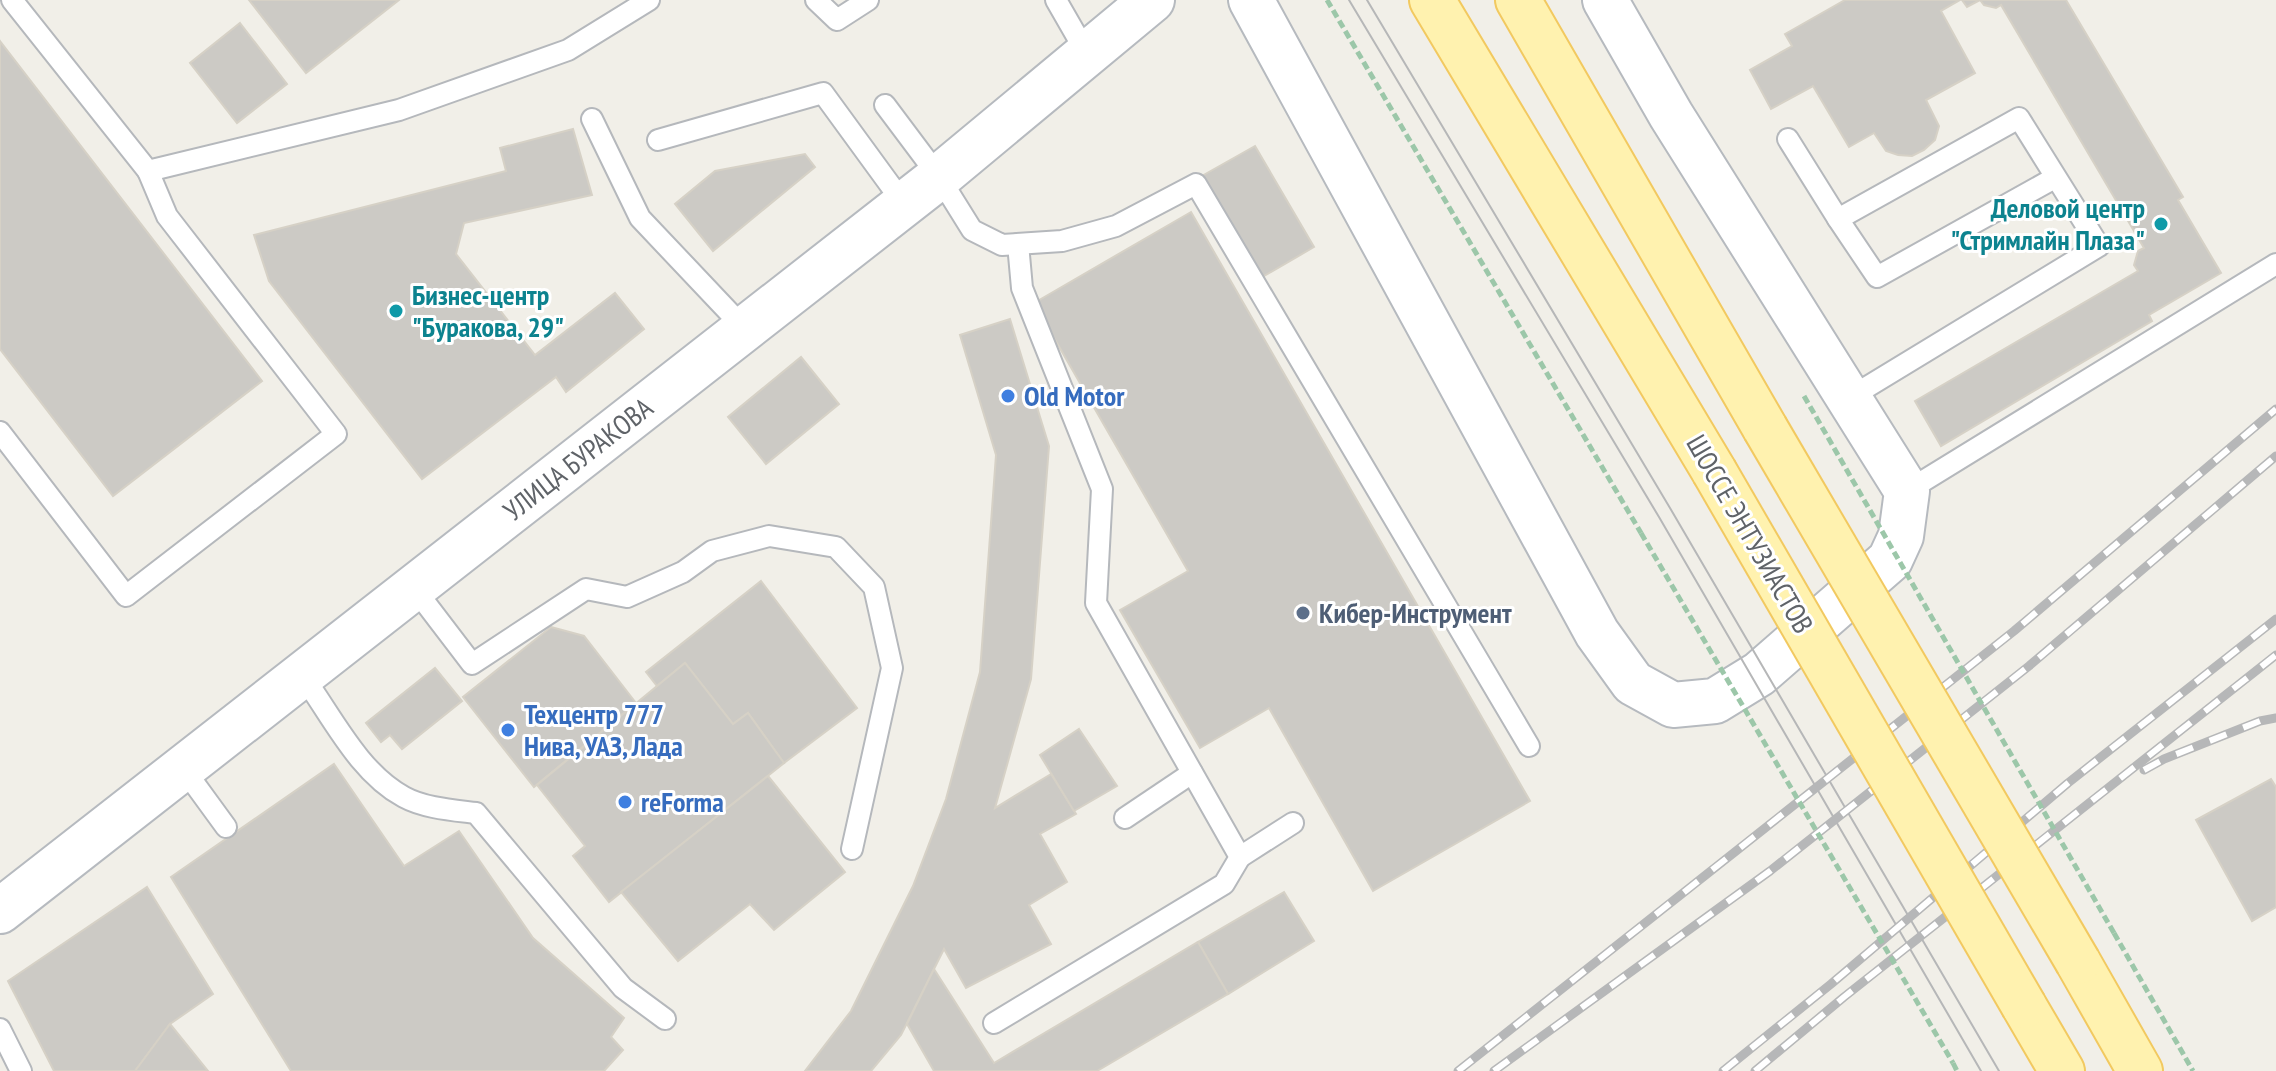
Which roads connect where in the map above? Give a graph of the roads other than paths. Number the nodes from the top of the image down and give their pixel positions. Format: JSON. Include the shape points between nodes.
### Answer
{"nodes":[{"id":1,"x":12,"y":0,"type":"edge"},
{"id":2,"x":649,"y":0,"type":"edge"},
{"id":3,"x":816,"y":0,"type":"edge"},
{"id":4,"x":868,"y":0,"type":"edge"},
{"id":5,"x":1056,"y":0,"type":"edge"},
{"id":6,"x":1152,"y":0,"type":"edge"},
{"id":7,"x":1251,"y":0,"type":"edge"},
{"id":8,"x":1432,"y":0,"type":"edge"},
{"id":9,"x":1518,"y":0,"type":"edge"},
{"id":10,"x":1605,"y":0,"type":"edge"},
{"id":11,"x":1087,"y":54,"type":"junction"},
{"id":12,"x":885,"y":105,"type":"dead end"},
{"id":13,"x":592,"y":119,"type":"dead end"},
{"id":14,"x":1788,"y":139,"type":"dead end"},
{"id":15,"x":658,"y":140,"type":"dead end"},
{"id":16,"x":148,"y":171,"type":"junction"},
{"id":17,"x":939,"y":177,"type":"junction"},
{"id":18,"x":2051,"y":180,"type":"dead end"},
{"id":19,"x":904,"y":204,"type":"junction"},
{"id":20,"x":1838,"y":219,"type":"junction"},
{"id":21,"x":1018,"y":244,"type":"junction"},
{"id":22,"x":2276,"y":264,"type":"edge"},
{"id":23,"x":745,"y":329,"type":"junction"},
{"id":24,"x":1849,"y":398,"type":"junction"},
{"id":25,"x":0,"y":432,"type":"edge"},
{"id":26,"x":1907,"y":491,"type":"junction"},
{"id":27,"x":414,"y":588,"type":"junction"},
{"id":28,"x":302,"y":675,"type":"junction"},
{"id":29,"x":1529,"y":746,"type":"dead end"},
{"id":30,"x":183,"y":768,"type":"junction"},
{"id":31,"x":1192,"y":773,"type":"junction"},
{"id":32,"x":1125,"y":818,"type":"dead end"},
{"id":33,"x":1293,"y":823,"type":"dead end"},
{"id":34,"x":226,"y":827,"type":"dead end"},
{"id":35,"x":852,"y":849,"type":"dead end"},
{"id":36,"x":1240,"y":857,"type":"junction"},
{"id":37,"x":0,"y":911,"type":"edge"},
{"id":38,"x":665,"y":1019,"type":"dead end"},
{"id":39,"x":994,"y":1023,"type":"dead end"},
{"id":40,"x":0,"y":1029,"type":"edge"},
{"id":41,"x":21,"y":1071,"type":"edge"},
{"id":42,"x":2062,"y":1071,"type":"edge"},
{"id":43,"x":2140,"y":1071,"type":"edge"}],
"edges":[{"from":1,"to":16,"type":"lane"},
{"from":2,"to":16,"type":"lane","via":[[568,50],[399,110]]},
{"from":3,"to":4,"type":"lane","via":[[837,20]]},
{"from":5,"to":11,"type":"lane"},
{"from":6,"to":11,"type":"main road","name":"УЛИЦА БУРАКОВА"},
{"from":7,"to":26,"type":"main road","via":[[1597,633],[1633,683],[1673,705],[1715,701],[1759,674],[1890,560],[1901,536]]},
{"from":8,"to":42,"type":"main road","name":"ШОССЕ ЭНТУЗИАСТОВ","bridge":true,"via":[[1714,471]]},
{"from":9,"to":43,"type":"main road","bridge":true},
{"from":10,"to":24,"type":"main road"},
{"from":11,"to":17,"type":"main road","name":"УЛИЦА БУРАКОВА"},
{"from":12,"to":17,"type":"lane"},
{"from":13,"to":23,"type":"lane","via":[[640,218]]},
{"from":14,"to":20,"type":"lane"},
{"from":15,"to":19,"type":"lane","via":[[823,93]]},
{"from":16,"to":25,"type":"lane","via":[[167,216],[336,434],[126,596]]},
{"from":17,"to":19,"type":"main road","name":"УЛИЦА БУРАКОВА"},
{"from":17,"to":21,"type":"lane","via":[[972,230],[1002,245]]},
{"from":18,"to":20,"type":"lane","via":[[1877,277]]},
{"from":19,"to":23,"type":"main road","name":"УЛИЦА БУРАКОВА"},
{"from":20,"to":24,"type":"lane","via":[[2019,118],[2099,246]]},
{"from":21,"to":29,"type":"lane","via":[[1062,241],[1116,226],[1196,184]]},
{"from":21,"to":31,"type":"lane","via":[[1022,288],[1102,489],[1096,603]]},
{"from":22,"to":26,"type":"lane"},
{"from":23,"to":27,"type":"main road","name":"УЛИЦА БУРАКОВА"},
{"from":24,"to":26,"type":"main road"},
{"from":27,"to":28,"type":"main road","name":"УЛИЦА БУРАКОВА"},
{"from":27,"to":35,"type":"lane","via":[[472,664],[586,589],[627,597],[683,572],[712,551],[769,536],[836,547],[874,587],[892,668]]},
{"from":28,"to":30,"type":"main road","name":"УЛИЦА БУРАКОВА"},
{"from":28,"to":38,"type":"lane","via":[[376,778],[406,798],[476,813],[623,988]]},
{"from":30,"to":34,"type":"lane"},
{"from":30,"to":37,"type":"main road","name":"УЛИЦА БУРАКОВА"},
{"from":31,"to":32,"type":"lane"},
{"from":31,"to":36,"type":"lane"},
{"from":33,"to":36,"type":"lane"},
{"from":36,"to":39,"type":"lane","via":[[1224,884]]},
{"from":40,"to":41,"type":"lane"}]}
